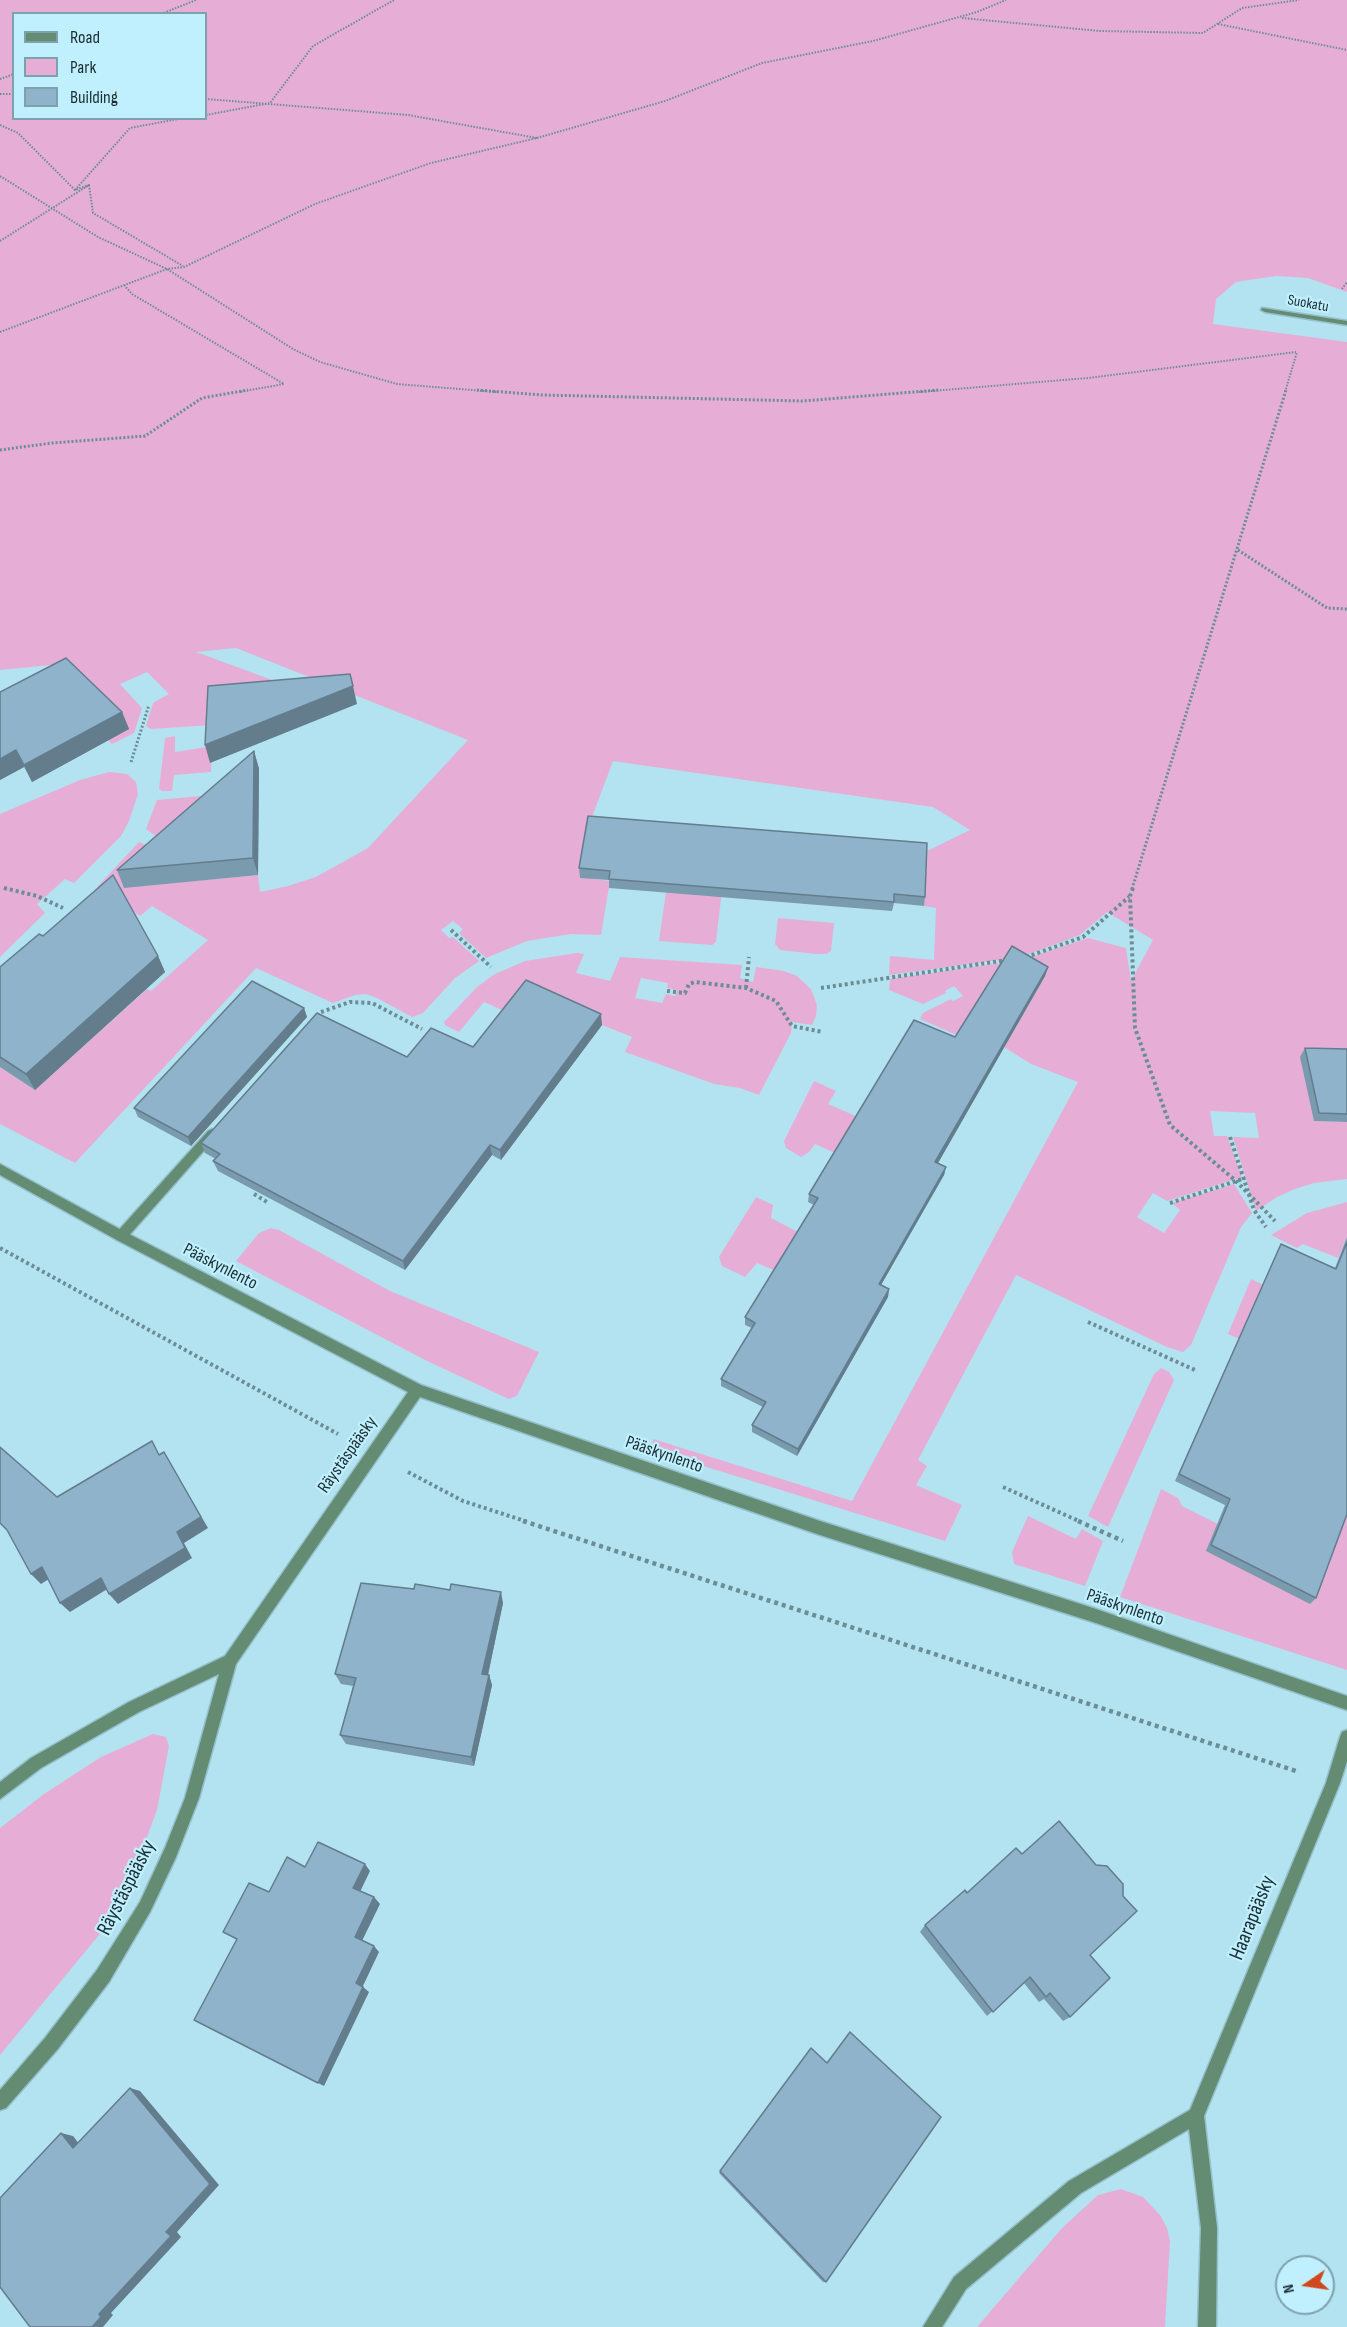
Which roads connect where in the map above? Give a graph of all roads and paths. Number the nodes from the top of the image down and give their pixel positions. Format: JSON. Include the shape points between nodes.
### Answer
{"nodes":[{"id":1,"x":196,"y":0,"type":"edge"},
{"id":2,"x":394,"y":0,"type":"edge"},
{"id":3,"x":1006,"y":0,"type":"edge"},
{"id":4,"x":1299,"y":0,"type":"edge"},
{"id":5,"x":166,"y":12,"type":"edge"},
{"id":6,"x":958,"y":18,"type":"junction"},
{"id":7,"x":1218,"y":24,"type":"junction"},
{"id":8,"x":1347,"y":50,"type":"edge"},
{"id":9,"x":207,"y":99,"type":"edge"},
{"id":10,"x":270,"y":103,"type":"junction"},
{"id":11,"x":207,"y":115,"type":"edge"},
{"id":12,"x":172,"y":120,"type":"edge"},
{"id":13,"x":0,"y":125,"type":"edge"},
{"id":14,"x":537,"y":138,"type":"junction"},
{"id":15,"x":0,"y":176,"type":"edge"},
{"id":16,"x":89,"y":185,"type":"junction"},
{"id":17,"x":75,"y":190,"type":"junction"},
{"id":18,"x":51,"y":209,"type":"junction"},
{"id":19,"x":0,"y":241,"type":"edge"},
{"id":20,"x":184,"y":267,"type":"junction"},
{"id":21,"x":167,"y":269,"type":"junction"},
{"id":22,"x":124,"y":285,"type":"junction"},
{"id":23,"x":1265,"y":310,"type":"dead end"},
{"id":24,"x":1321,"y":320,"type":"junction"},
{"id":25,"x":1347,"y":323,"type":"edge"},
{"id":26,"x":0,"y":332,"type":"edge"},
{"id":27,"x":1297,"y":352,"type":"junction"},
{"id":28,"x":0,"y":450,"type":"edge"},
{"id":29,"x":1238,"y":550,"type":"junction"},
{"id":30,"x":1347,"y":609,"type":"edge"},
{"id":31,"x":149,"y":705,"type":"dead end"},
{"id":32,"x":131,"y":762,"type":"dead end"},
{"id":33,"x":4,"y":888,"type":"dead end"},
{"id":34,"x":1130,"y":896,"type":"junction"},
{"id":35,"x":63,"y":908,"type":"dead end"},
{"id":36,"x":451,"y":930,"type":"dead end"},
{"id":37,"x":749,"y":957,"type":"dead end"},
{"id":38,"x":1021,"y":958,"type":"edge"},
{"id":39,"x":1010,"y":960,"type":"edge"},
{"id":40,"x":491,"y":968,"type":"dead end"},
{"id":41,"x":746,"y":988,"type":"junction"},
{"id":42,"x":821,"y":988,"type":"dead end"},
{"id":43,"x":667,"y":991,"type":"dead end"},
{"id":44,"x":321,"y":1012,"type":"edge"},
{"id":45,"x":422,"y":1029,"type":"dead end"},
{"id":46,"x":823,"y":1032,"type":"dead end"},
{"id":47,"x":220,"y":1125,"type":"edge"},
{"id":48,"x":1230,"y":1137,"type":"dead end"},
{"id":49,"x":0,"y":1169,"type":"edge"},
{"id":50,"x":1245,"y":1178,"type":"junction"},
{"id":51,"x":1236,"y":1181,"type":"junction"},
{"id":52,"x":254,"y":1194,"type":"edge"},
{"id":53,"x":1249,"y":1194,"type":"junction"},
{"id":54,"x":267,"y":1202,"type":"edge"},
{"id":55,"x":1170,"y":1203,"type":"dead end"},
{"id":56,"x":1275,"y":1221,"type":"dead end"},
{"id":57,"x":1266,"y":1227,"type":"dead end"},
{"id":58,"x":121,"y":1236,"type":"junction"},
{"id":59,"x":0,"y":1248,"type":"edge"},
{"id":60,"x":1088,"y":1322,"type":"dead end"},
{"id":61,"x":1196,"y":1370,"type":"dead end"},
{"id":62,"x":417,"y":1390,"type":"junction"},
{"id":63,"x":373,"y":1453,"type":"junction"},
{"id":64,"x":1004,"y":1487,"type":"dead end"},
{"id":65,"x":1123,"y":1541,"type":"dead end"},
{"id":66,"x":230,"y":1661,"type":"junction"},
{"id":67,"x":1347,"y":1703,"type":"edge"},
{"id":68,"x":1347,"y":1737,"type":"edge"},
{"id":69,"x":1333,"y":1784,"type":"junction"},
{"id":70,"x":0,"y":1792,"type":"edge"},
{"id":71,"x":0,"y":2102,"type":"edge"},
{"id":72,"x":1196,"y":2116,"type":"junction"},
{"id":73,"x":932,"y":2327,"type":"edge"},
{"id":74,"x":1207,"y":2327,"type":"edge"}],
"edges":[{"from":1,"to":5,"type":"path"},
{"from":2,"to":10,"type":"path","via":[[313,46]]},
{"from":3,"to":6,"type":"path"},
{"from":4,"to":7,"type":"path","via":[[1242,8]]},
{"from":6,"to":7,"type":"path","via":[[1112,31],[1203,33]]},
{"from":6,"to":14,"type":"path","via":[[873,41],[762,63],[665,101]]},
{"from":7,"to":8,"type":"path"},
{"from":9,"to":10,"type":"path"},
{"from":10,"to":11,"type":"path"},
{"from":10,"to":14,"type":"path","via":[[408,115]]},
{"from":12,"to":17,"type":"path","via":[[130,128]]},
{"from":13,"to":17,"type":"path","via":[[18,133]]},
{"from":14,"to":20,"type":"path","via":[[431,164],[315,204]]},
{"from":15,"to":18,"type":"path"},
{"from":16,"to":17,"type":"path"},
{"from":16,"to":18,"type":"path"},
{"from":16,"to":20,"type":"path","via":[[93,213]]},
{"from":18,"to":19,"type":"path"},
{"from":18,"to":21,"type":"path","via":[[98,237]]},
{"from":20,"to":21,"type":"path"},
{"from":21,"to":22,"type":"path"},
{"from":21,"to":27,"type":"path","via":[[320,362],[397,384],[504,393],[803,401],[1088,378]]},
{"from":22,"to":26,"type":"path"},
{"from":22,"to":28,"type":"path","via":[[132,294],[284,384],[202,398],[145,436]]},
{"from":23,"to":24,"type":"street","name":"Suokatu"},
{"from":24,"to":25,"type":"street","name":"Suokatu"},
{"from":24,"to":27,"type":"path"},
{"from":27,"to":29,"type":"path"},
{"from":29,"to":30,"type":"path","via":[[1327,608]]},
{"from":29,"to":34,"type":"path"},
{"from":31,"to":32,"type":"path"},
{"from":33,"to":35,"type":"path","via":[[37,896]]},
{"from":34,"to":38,"type":"path","via":[[1083,937]]},
{"from":34,"to":51,"type":"path","via":[[1135,1028],[1170,1125]]},
{"from":36,"to":40,"type":"path"},
{"from":37,"to":41,"type":"path"},
{"from":39,"to":42,"type":"path"},
{"from":41,"to":43,"type":"path","via":[[695,982],[689,984],[685,993]]},
{"from":41,"to":46,"type":"path","via":[[776,1001],[792,1026]]},
{"from":44,"to":45,"type":"path","via":[[350,1002],[372,1003]]},
{"from":47,"to":58,"type":"street"},
{"from":48,"to":50,"type":"path"},
{"from":49,"to":58,"type":"street","name":"Pääskynlento"},
{"from":50,"to":51,"type":"path"},
{"from":50,"to":53,"type":"path"},
{"from":51,"to":53,"type":"path"},
{"from":51,"to":55,"type":"path"},
{"from":52,"to":54,"type":"path"},
{"from":53,"to":56,"type":"path"},
{"from":53,"to":57,"type":"path"},
{"from":58,"to":62,"type":"street","name":"Pääskynlento"},
{"from":59,"to":63,"type":"path"},
{"from":60,"to":61,"type":"path"},
{"from":62,"to":63,"type":"street","name":"Räystäspääsky"},
{"from":62,"to":67,"type":"street","name":"Pääskynlento"},
{"from":63,"to":66,"type":"street","name":"Räystäspääsky"},
{"from":63,"to":69,"type":"path","via":[[463,1501]]},
{"from":64,"to":65,"type":"path"},
{"from":66,"to":70,"type":"street","name":"Räystäspääsky","via":[[83,1736],[36,1763]]},
{"from":66,"to":71,"type":"street","name":"Räystäspääsky","via":[[192,1798],[145,1907],[103,1976]]},
{"from":68,"to":69,"type":"street","name":"Haarapääsky"},
{"from":69,"to":72,"type":"street","name":"Haarapääsky"},
{"from":72,"to":73,"type":"street","via":[[1075,2187],[960,2283]]},
{"from":72,"to":74,"type":"street","name":"Haarapääsky","via":[[1209,2228]]}]}
